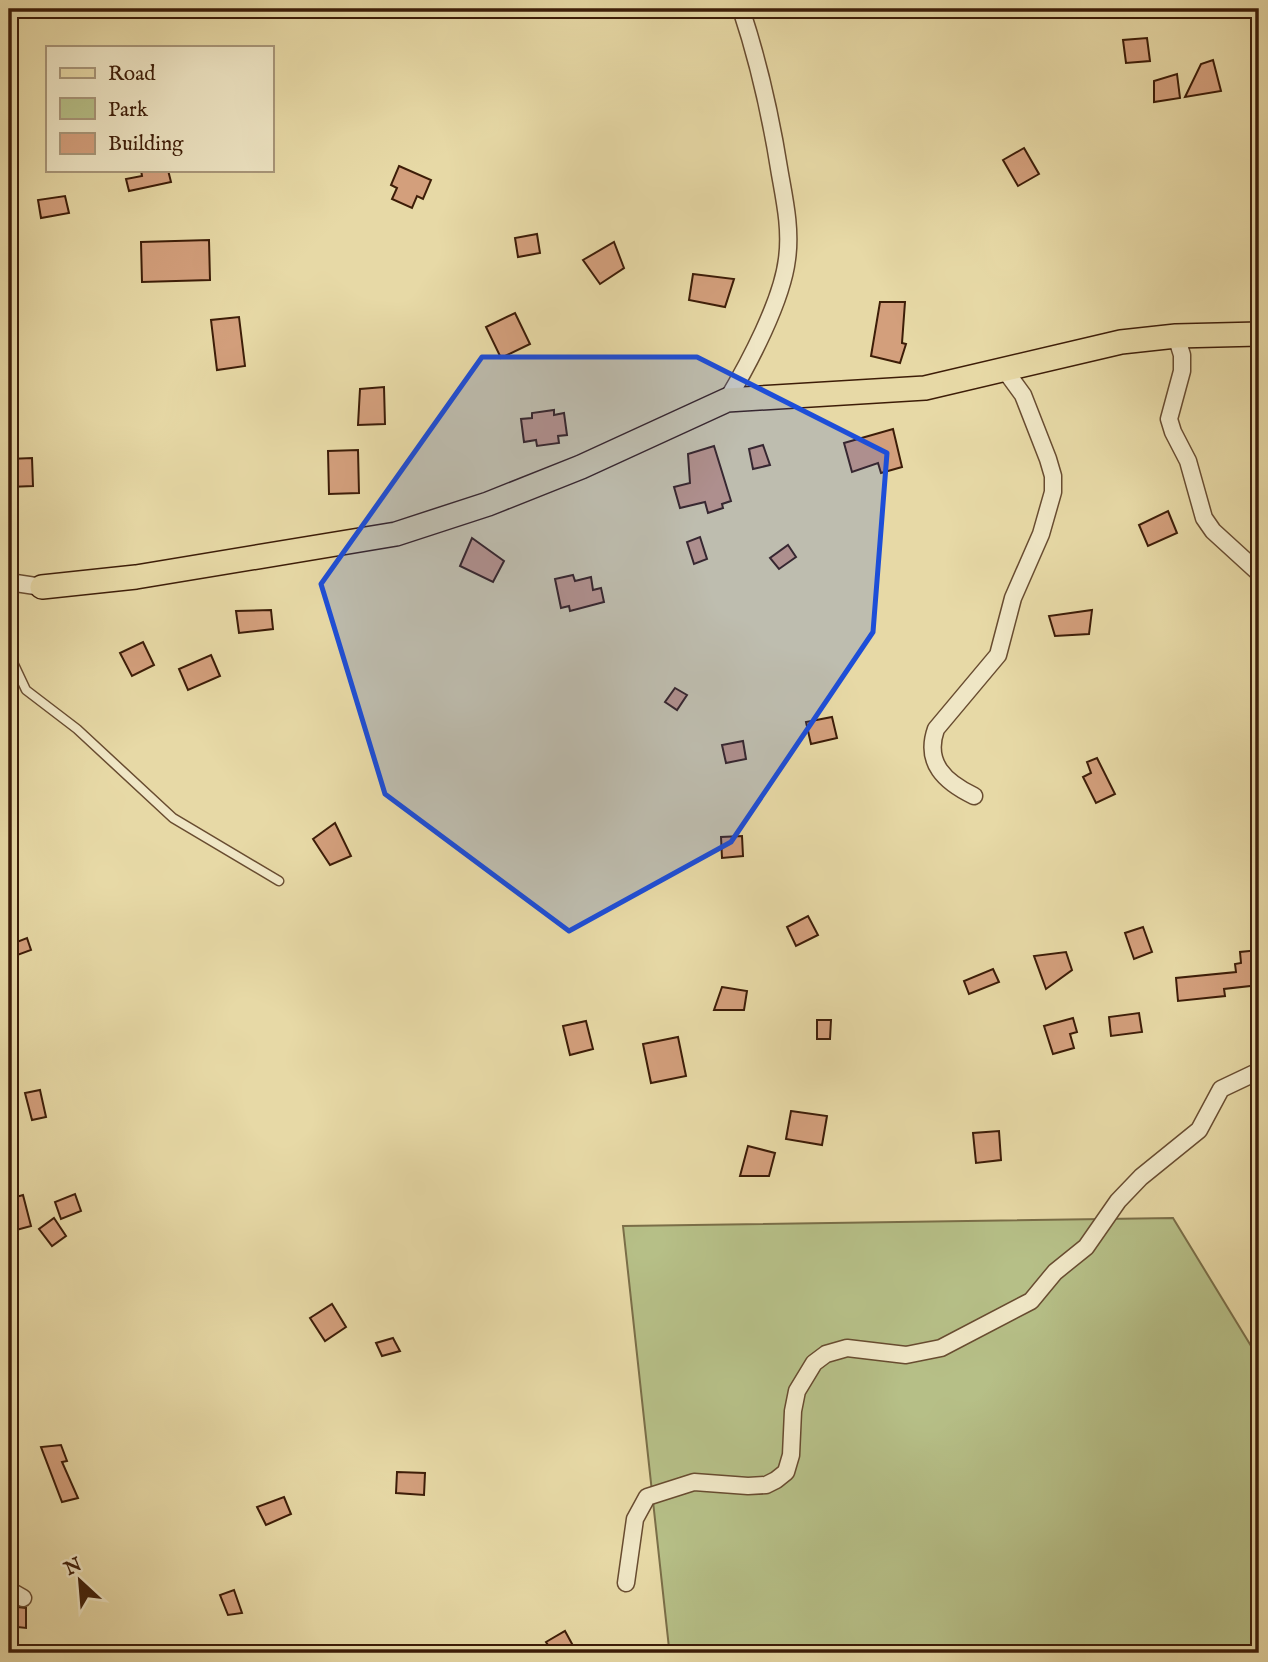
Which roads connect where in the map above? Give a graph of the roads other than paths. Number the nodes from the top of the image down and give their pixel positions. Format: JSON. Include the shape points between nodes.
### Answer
{"nodes":[{"id":1,"x":741,"y":9,"type":"edge"},
{"id":2,"x":1259,"y":334,"type":"edge"},
{"id":3,"x":1176,"y":336,"type":"junction"},
{"id":4,"x":1004,"y":369,"type":"junction"},
{"id":5,"x":727,"y":400,"type":"junction"},
{"id":6,"x":1259,"y":573,"type":"edge"},
{"id":7,"x":9,"y":582,"type":"edge"},
{"id":8,"x":42,"y":587,"type":"joint"},
{"id":9,"x":9,"y":654,"type":"edge"},
{"id":10,"x":974,"y":796,"type":"dead end"},
{"id":11,"x":279,"y":881,"type":"dead end"},
{"id":12,"x":1259,"y":1071,"type":"edge"},
{"id":13,"x":626,"y":1583,"type":"dead end"}],
"edges":[{"from":1,"to":5,"type":"street","via":[[761,68],[776,145],[788,220],[787,260],[754,355]]},
{"from":2,"to":3,"type":"main road"},
{"from":3,"to":4,"type":"main road","via":[[1121,342]]},
{"from":3,"to":6,"type":"street","via":[[1182,370],[1169,419],[1173,432],[1188,461],[1204,517]]},
{"from":4,"to":5,"type":"main road","via":[[925,388]]},
{"from":4,"to":10,"type":"street","via":[[1023,395],[1051,467],[1053,492],[1041,534],[1013,598],[998,655],[936,729],[931,744],[941,776]]},
{"from":5,"to":8,"type":"main road","via":[[581,467],[396,534],[136,578]]},
{"from":7,"to":8,"type":"street"},
{"from":9,"to":11,"type":"lane","via":[[26,690],[77,729],[173,818]]},
{"from":12,"to":13,"type":"street","via":[[1221,1089],[1199,1130],[1141,1177],[1086,1247],[1055,1272],[1031,1301],[942,1348],[906,1355],[848,1348],[814,1363],[797,1391],[789,1464],[776,1480],[748,1486],[694,1482],[647,1497],[635,1519]]}]}
